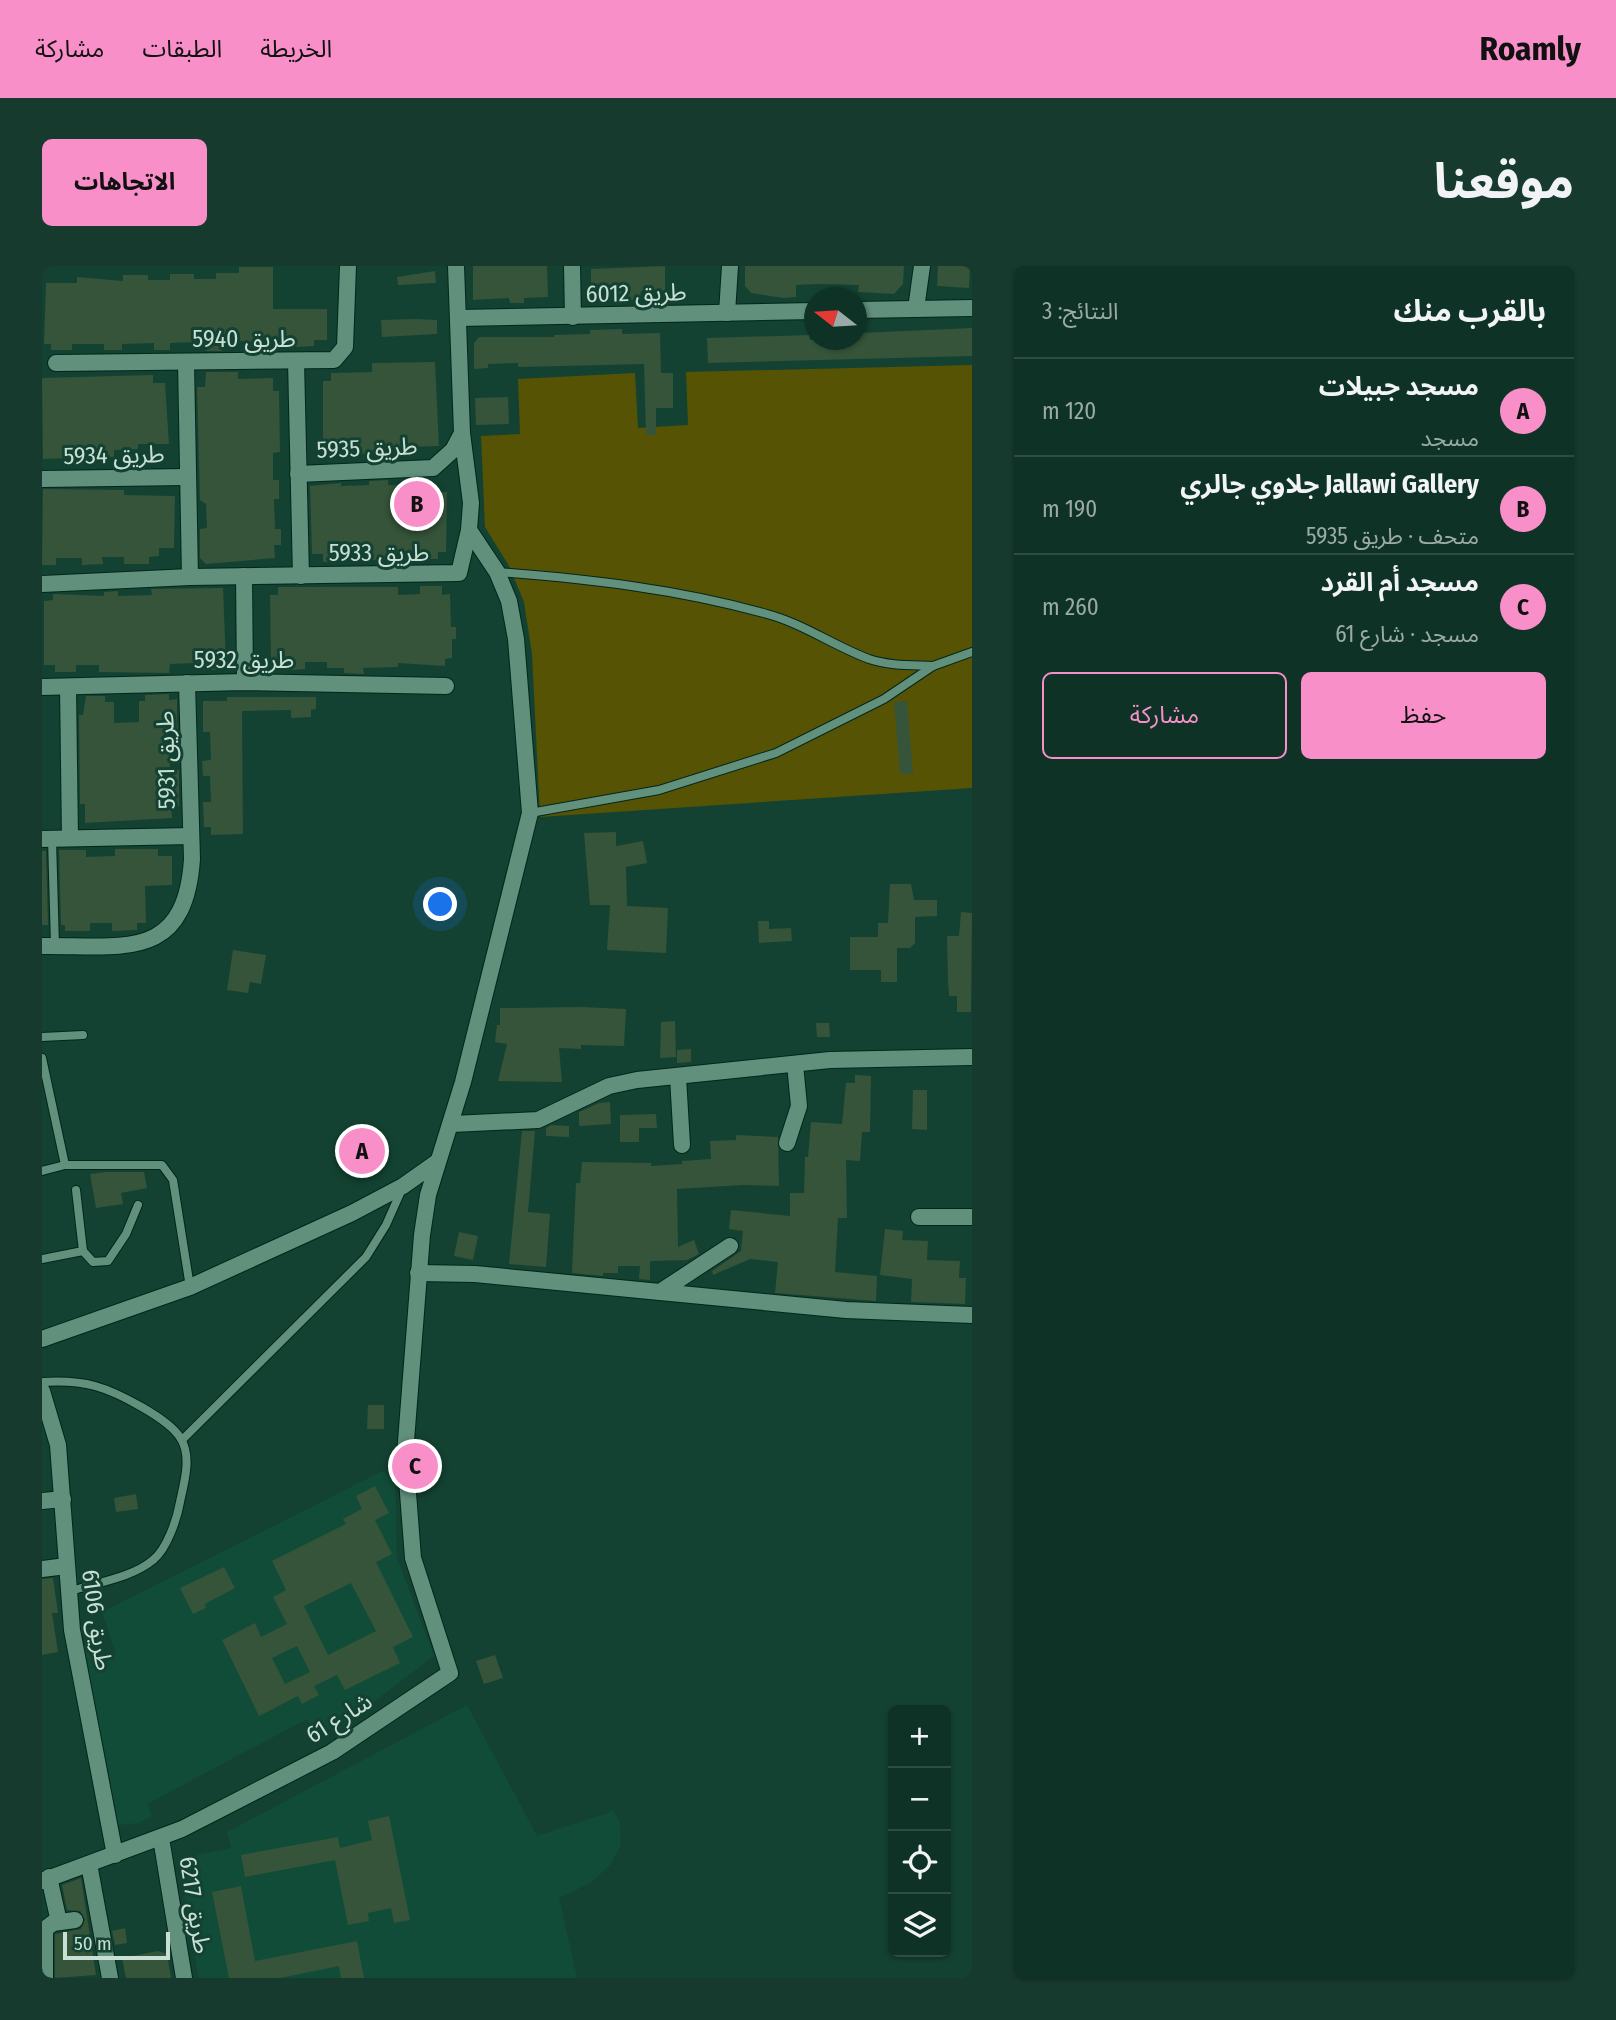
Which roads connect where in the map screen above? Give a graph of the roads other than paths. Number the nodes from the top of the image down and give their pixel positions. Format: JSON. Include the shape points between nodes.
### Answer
{"nodes":[{"id":1,"x":348,"y":266,"type":"edge"},
{"id":2,"x":456,"y":266,"type":"edge"},
{"id":3,"x":572,"y":266,"type":"edge"},
{"id":4,"x":730,"y":266,"type":"edge"},
{"id":5,"x":922,"y":266,"type":"edge"},
{"id":6,"x":972,"y":308,"type":"edge"},
{"id":7,"x":916,"y":309,"type":"junction"},
{"id":8,"x":867,"y":310,"type":"edge"},
{"id":9,"x":804,"y":311,"type":"edge"},
{"id":10,"x":727,"y":313,"type":"junction"},
{"id":11,"x":573,"y":317,"type":"junction"},
{"id":12,"x":459,"y":318,"type":"junction"},
{"id":13,"x":296,"y":361,"type":"junction"},
{"id":14,"x":186,"y":362,"type":"junction"},
{"id":15,"x":56,"y":363,"type":"dead end"},
{"id":16,"x":462,"y":433,"type":"junction"},
{"id":17,"x":298,"y":474,"type":"junction"},
{"id":18,"x":186,"y":477,"type":"junction"},
{"id":19,"x":42,"y":479,"type":"edge"},
{"id":20,"x":470,"y":530,"type":"junction"},
{"id":21,"x":497,"y":572,"type":"junction"},
{"id":22,"x":244,"y":576,"type":"junction"},
{"id":23,"x":301,"y":576,"type":"junction"},
{"id":24,"x":190,"y":577,"type":"junction"},
{"id":25,"x":42,"y":584,"type":"edge"},
{"id":26,"x":972,"y":650,"type":"edge"},
{"id":27,"x":933,"y":666,"type":"junction"},
{"id":28,"x":246,"y":682,"type":"junction"},
{"id":29,"x":187,"y":683,"type":"junction"},
{"id":30,"x":446,"y":686,"type":"dead end"},
{"id":31,"x":42,"y":687,"type":"edge"},
{"id":32,"x":68,"y":687,"type":"junction"},
{"id":33,"x":530,"y":813,"type":"junction"},
{"id":34,"x":191,"y":836,"type":"junction"},
{"id":35,"x":71,"y":838,"type":"junction"},
{"id":36,"x":47,"y":839,"type":"edge"},
{"id":37,"x":49,"y":946,"type":"edge"},
{"id":38,"x":83,"y":1035,"type":"dead end"},
{"id":39,"x":42,"y":1037,"type":"edge"},
{"id":40,"x":972,"y":1057,"type":"edge"},
{"id":41,"x":42,"y":1058,"type":"edge"},
{"id":42,"x":795,"y":1064,"type":"junction"},
{"id":43,"x":678,"y":1077,"type":"junction"},
{"id":44,"x":452,"y":1124,"type":"junction"},
{"id":45,"x":787,"y":1143,"type":"dead end"},
{"id":46,"x":682,"y":1145,"type":"dead end"},
{"id":47,"x":437,"y":1162,"type":"junction"},
{"id":48,"x":65,"y":1165,"type":"junction"},
{"id":49,"x":42,"y":1171,"type":"edge"},
{"id":50,"x":403,"y":1185,"type":"junction"},
{"id":51,"x":76,"y":1190,"type":"dead end"},
{"id":52,"x":138,"y":1205,"type":"dead end"},
{"id":53,"x":919,"y":1217,"type":"dead end"},
{"id":54,"x":972,"y":1217,"type":"edge"},
{"id":55,"x":730,"y":1246,"type":"dead end"},
{"id":56,"x":83,"y":1251,"type":"junction"},
{"id":57,"x":42,"y":1259,"type":"edge"},
{"id":58,"x":418,"y":1273,"type":"junction"},
{"id":59,"x":190,"y":1287,"type":"junction"},
{"id":60,"x":660,"y":1292,"type":"junction"},
{"id":61,"x":972,"y":1315,"type":"edge"},
{"id":62,"x":42,"y":1339,"type":"edge"},
{"id":63,"x":42,"y":1382,"type":"edge"},
{"id":64,"x":42,"y":1391,"type":"edge"},
{"id":65,"x":182,"y":1440,"type":"junction"},
{"id":66,"x":64,"y":1499,"type":"junction"},
{"id":67,"x":42,"y":1501,"type":"edge"},
{"id":68,"x":66,"y":1566,"type":"junction"},
{"id":69,"x":42,"y":1569,"type":"edge"},
{"id":70,"x":68,"y":1592,"type":"junction"},
{"id":71,"x":161,"y":1838,"type":"junction"},
{"id":72,"x":115,"y":1855,"type":"junction"},
{"id":73,"x":89,"y":1864,"type":"junction"},
{"id":74,"x":46,"y":1879,"type":"edge"},
{"id":75,"x":45,"y":1978,"type":"edge"},
{"id":76,"x":110,"y":1978,"type":"edge"},
{"id":77,"x":184,"y":1978,"type":"edge"}],
"edges":[{"from":1,"to":13,"type":"street","name":"طريق 5940","via":[[345,347],[334,360]]},
{"from":2,"to":12,"type":"street","name":"طريق 5933"},
{"from":3,"to":11,"type":"street"},
{"from":4,"to":10,"type":"street"},
{"from":5,"to":7,"type":"street"},
{"from":6,"to":7,"type":"street"},
{"from":7,"to":8,"type":"street"},
{"from":9,"to":10,"type":"street","name":"طريق 6012"},
{"from":10,"to":11,"type":"street","name":"طريق 6012"},
{"from":11,"to":12,"type":"street","name":"طريق 6012"},
{"from":12,"to":16,"type":"street","name":"طريق 5933"},
{"from":13,"to":14,"type":"street","name":"طريق 5940"},
{"from":13,"to":17,"type":"street"},
{"from":14,"to":15,"type":"street","name":"طريق 5940"},
{"from":14,"to":18,"type":"street","name":"طريق 5934"},
{"from":16,"to":17,"type":"street","name":"طريق 5935","via":[[453,450],[433,468]]},
{"from":16,"to":20,"type":"street","name":"طريق 5933","via":[[470,483]]},
{"from":17,"to":23,"type":"street"},
{"from":18,"to":19,"type":"street","name":"طريق 5934"},
{"from":18,"to":24,"type":"street","name":"طريق 5934"},
{"from":20,"to":21,"type":"street"},
{"from":20,"to":23,"type":"street","name":"طريق 5933","via":[[463,569],[454,575]]},
{"from":21,"to":27,"type":"lane","via":[[678,591],[799,624],[872,660]]},
{"from":21,"to":33,"type":"street","via":[[509,601],[516,639]]},
{"from":22,"to":23,"type":"street","name":"طريق 5933"},
{"from":22,"to":24,"type":"street","name":"طريق 5933"},
{"from":22,"to":28,"type":"street"},
{"from":24,"to":25,"type":"street","name":"طريق 5933"},
{"from":26,"to":27,"type":"lane"},
{"from":27,"to":33,"type":"lane","via":[[884,699],[776,753],[659,790]]},
{"from":28,"to":29,"type":"street","name":"طريق 5932"},
{"from":28,"to":30,"type":"street","name":"طريق 5932"},
{"from":29,"to":32,"type":"street","name":"طريق 5932"},
{"from":29,"to":34,"type":"street","name":"طريق 5931"},
{"from":31,"to":32,"type":"street","name":"طريق 5932"},
{"from":32,"to":35,"type":"street"},
{"from":33,"to":44,"type":"street"},
{"from":34,"to":35,"type":"street","name":"طريق 5931"},
{"from":34,"to":37,"type":"street","name":"طريق 5931","via":[[190,879],[172,927],[141,944]]},
{"from":35,"to":36,"type":"street","name":"طريق 5931"},
{"from":36,"to":37,"type":"lane"},
{"from":38,"to":39,"type":"lane"},
{"from":40,"to":42,"type":"street"},
{"from":41,"to":48,"type":"lane"},
{"from":42,"to":43,"type":"street"},
{"from":42,"to":45,"type":"street","via":[[799,1106]]},
{"from":43,"to":44,"type":"street","via":[[609,1086],[538,1120]]},
{"from":43,"to":46,"type":"street"},
{"from":44,"to":47,"type":"street"},
{"from":47,"to":50,"type":"street"},
{"from":47,"to":58,"type":"street"},
{"from":48,"to":49,"type":"lane"},
{"from":48,"to":59,"type":"lane","via":[[150,1163],[168,1170]]},
{"from":50,"to":59,"type":"street"},
{"from":50,"to":65,"type":"lane","via":[[366,1257]]},
{"from":51,"to":56,"type":"lane"},
{"from":52,"to":56,"type":"lane","via":[[108,1261],[93,1262]]},
{"from":53,"to":54,"type":"street"},
{"from":55,"to":60,"type":"street"},
{"from":56,"to":57,"type":"lane"},
{"from":58,"to":60,"type":"street"},
{"from":58,"to":71,"type":"street","name":"شارع 61","via":[[405,1454],[413,1558],[450,1673],[332,1752]]},
{"from":59,"to":62,"type":"street"},
{"from":60,"to":61,"type":"street","via":[[846,1310]]},
{"from":63,"to":65,"type":"lane","via":[[67,1380],[96,1386],[169,1425]]},
{"from":64,"to":66,"type":"street","name":"طريق 6106","via":[[55,1425]]},
{"from":65,"to":70,"type":"lane","via":[[187,1468],[179,1508],[155,1559]]},
{"from":66,"to":67,"type":"street"},
{"from":66,"to":68,"type":"street","name":"طريق 6106"},
{"from":68,"to":69,"type":"street"},
{"from":68,"to":70,"type":"street","name":"طريق 6106"},
{"from":70,"to":72,"type":"street","name":"طريق 6106"},
{"from":71,"to":72,"type":"street","name":"شارع 61"},
{"from":71,"to":77,"type":"street","name":"طريق 6217"},
{"from":72,"to":73,"type":"street","name":"شارع 61"},
{"from":73,"to":74,"type":"street","name":"شارع 61"},
{"from":73,"to":76,"type":"street"},
{"from":74,"to":75,"type":"street","via":[[67,1921],[48,1925],[43,1934]]}]}
